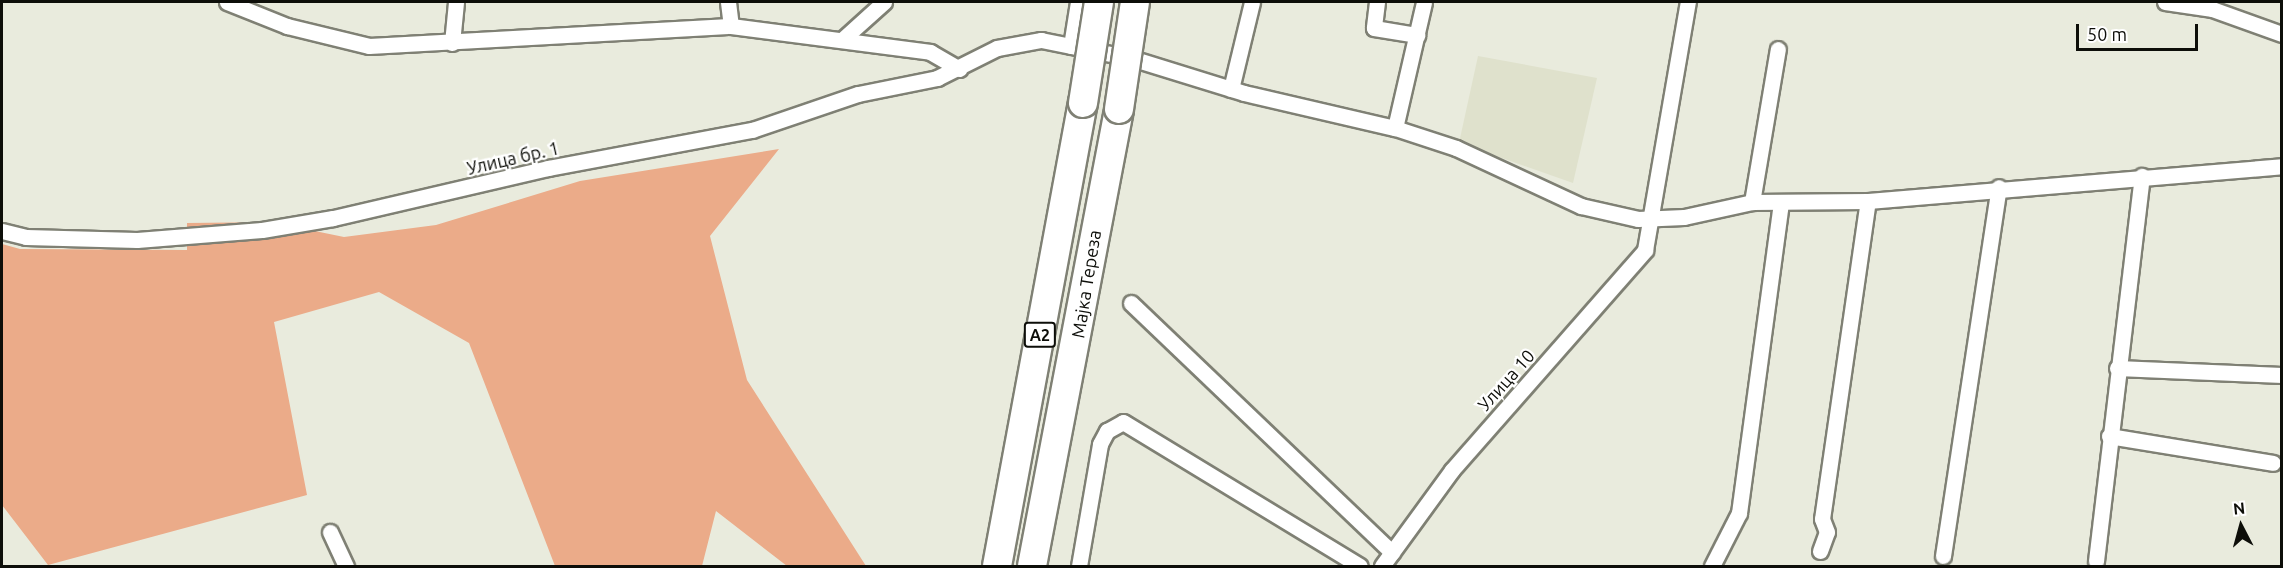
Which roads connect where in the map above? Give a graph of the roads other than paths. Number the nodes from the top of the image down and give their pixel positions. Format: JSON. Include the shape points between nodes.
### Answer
{"nodes":[{"id":1,"x":227,"y":2,"type":"edge"},
{"id":2,"x":456,"y":2,"type":"edge"},
{"id":3,"x":728,"y":2,"type":"edge"},
{"id":4,"x":884,"y":2,"type":"edge"},
{"id":5,"x":1078,"y":2,"type":"edge"},
{"id":6,"x":1099,"y":2,"type":"edge"},
{"id":7,"x":1136,"y":2,"type":"edge"},
{"id":8,"x":1252,"y":2,"type":"edge"},
{"id":9,"x":1377,"y":2,"type":"edge"},
{"id":10,"x":1424,"y":2,"type":"edge"},
{"id":11,"x":1688,"y":2,"type":"edge"},
{"id":12,"x":2165,"y":2,"type":"edge"},
{"id":13,"x":731,"y":26,"type":"junction"},
{"id":14,"x":2282,"y":34,"type":"edge"},
{"id":15,"x":1417,"y":35,"type":"junction"},
{"id":16,"x":844,"y":39,"type":"junction"},
{"id":17,"x":452,"y":43,"type":"junction"},
{"id":18,"x":1071,"y":46,"type":"junction"},
{"id":19,"x":1778,"y":49,"type":"dead end"},
{"id":20,"x":959,"y":69,"type":"junction"},
{"id":21,"x":1231,"y":89,"type":"junction"},
{"id":22,"x":1395,"y":128,"type":"junction"},
{"id":23,"x":2282,"y":166,"type":"edge"},
{"id":24,"x":2142,"y":176,"type":"junction"},
{"id":25,"x":1999,"y":187,"type":"junction"},
{"id":26,"x":1868,"y":201,"type":"junction"},
{"id":27,"x":1752,"y":202,"type":"junction"},
{"id":28,"x":1780,"y":204,"type":"junction"},
{"id":29,"x":1654,"y":219,"type":"junction"},
{"id":30,"x":2,"y":231,"type":"edge"},
{"id":31,"x":1131,"y":303,"type":"dead end"},
{"id":32,"x":2117,"y":368,"type":"junction"},
{"id":33,"x":2282,"y":375,"type":"edge"},
{"id":34,"x":2109,"y":436,"type":"junction"},
{"id":35,"x":2273,"y":463,"type":"dead end"},
{"id":36,"x":330,"y":532,"type":"dead end"},
{"id":37,"x":1820,"y":551,"type":"dead end"},
{"id":38,"x":1392,"y":552,"type":"junction"},
{"id":39,"x":1943,"y":556,"type":"dead end"},
{"id":40,"x":2096,"y":561,"type":"dead end"},
{"id":41,"x":346,"y":567,"type":"edge"},
{"id":42,"x":997,"y":567,"type":"edge"},
{"id":43,"x":1032,"y":567,"type":"edge"},
{"id":44,"x":1079,"y":567,"type":"edge"},
{"id":45,"x":1360,"y":567,"type":"edge"},
{"id":46,"x":1382,"y":567,"type":"edge"},
{"id":47,"x":1712,"y":567,"type":"edge"}],
"edges":[{"from":1,"to":17,"type":"street","via":[[287,26],[369,46]]},
{"from":2,"to":17,"type":"street"},
{"from":3,"to":13,"type":"street"},
{"from":4,"to":16,"type":"street"},
{"from":5,"to":18,"type":"street"},
{"from":6,"to":42,"type":"highway","name":"Мајка Тереза","number":"A2","bridge":true},
{"from":7,"to":43,"type":"highway","name":"Мајка Тереза","number":"A2","bridge":true},
{"from":8,"to":21,"type":"street"},
{"from":9,"to":15,"type":"street","via":[[1374,28]]},
{"from":10,"to":15,"type":"street"},
{"from":11,"to":29,"type":"street","name":"Улица 10"},
{"from":12,"to":14,"type":"street","via":[[2212,9]]},
{"from":13,"to":16,"type":"street"},
{"from":13,"to":17,"type":"street"},
{"from":15,"to":22,"type":"street"},
{"from":16,"to":20,"type":"street","via":[[930,52]]},
{"from":18,"to":20,"type":"street","name":"Улица бр. 1","via":[[1020,41]]},
{"from":18,"to":21,"type":"street"},
{"from":19,"to":27,"type":"street"},
{"from":20,"to":30,"type":"street","name":"Улица бр. 1","via":[[858,94],[752,130],[272,229],[137,240],[26,237]]},
{"from":21,"to":22,"type":"street"},
{"from":22,"to":29,"type":"street","via":[[1456,148],[1581,206]]},
{"from":23,"to":24,"type":"street"},
{"from":24,"to":25,"type":"street"},
{"from":24,"to":32,"type":"street"},
{"from":25,"to":26,"type":"street"},
{"from":25,"to":39,"type":"street"},
{"from":26,"to":28,"type":"street"},
{"from":26,"to":37,"type":"street","via":[[1822,519],[1827,532]]},
{"from":27,"to":28,"type":"street"},
{"from":27,"to":29,"type":"street"},
{"from":28,"to":47,"type":"street","via":[[1739,513]]},
{"from":29,"to":38,"type":"street","name":"Улица 10","via":[[1641,258],[1452,470]]},
{"from":31,"to":38,"type":"street"},
{"from":32,"to":33,"type":"street"},
{"from":32,"to":34,"type":"street"},
{"from":34,"to":35,"type":"street"},
{"from":34,"to":40,"type":"street"},
{"from":36,"to":41,"type":"street"},
{"from":38,"to":46,"type":"street","name":"Улица 10"},
{"from":44,"to":45,"type":"street","via":[[1100,444],[1107,431],[1123,422]]}]}
